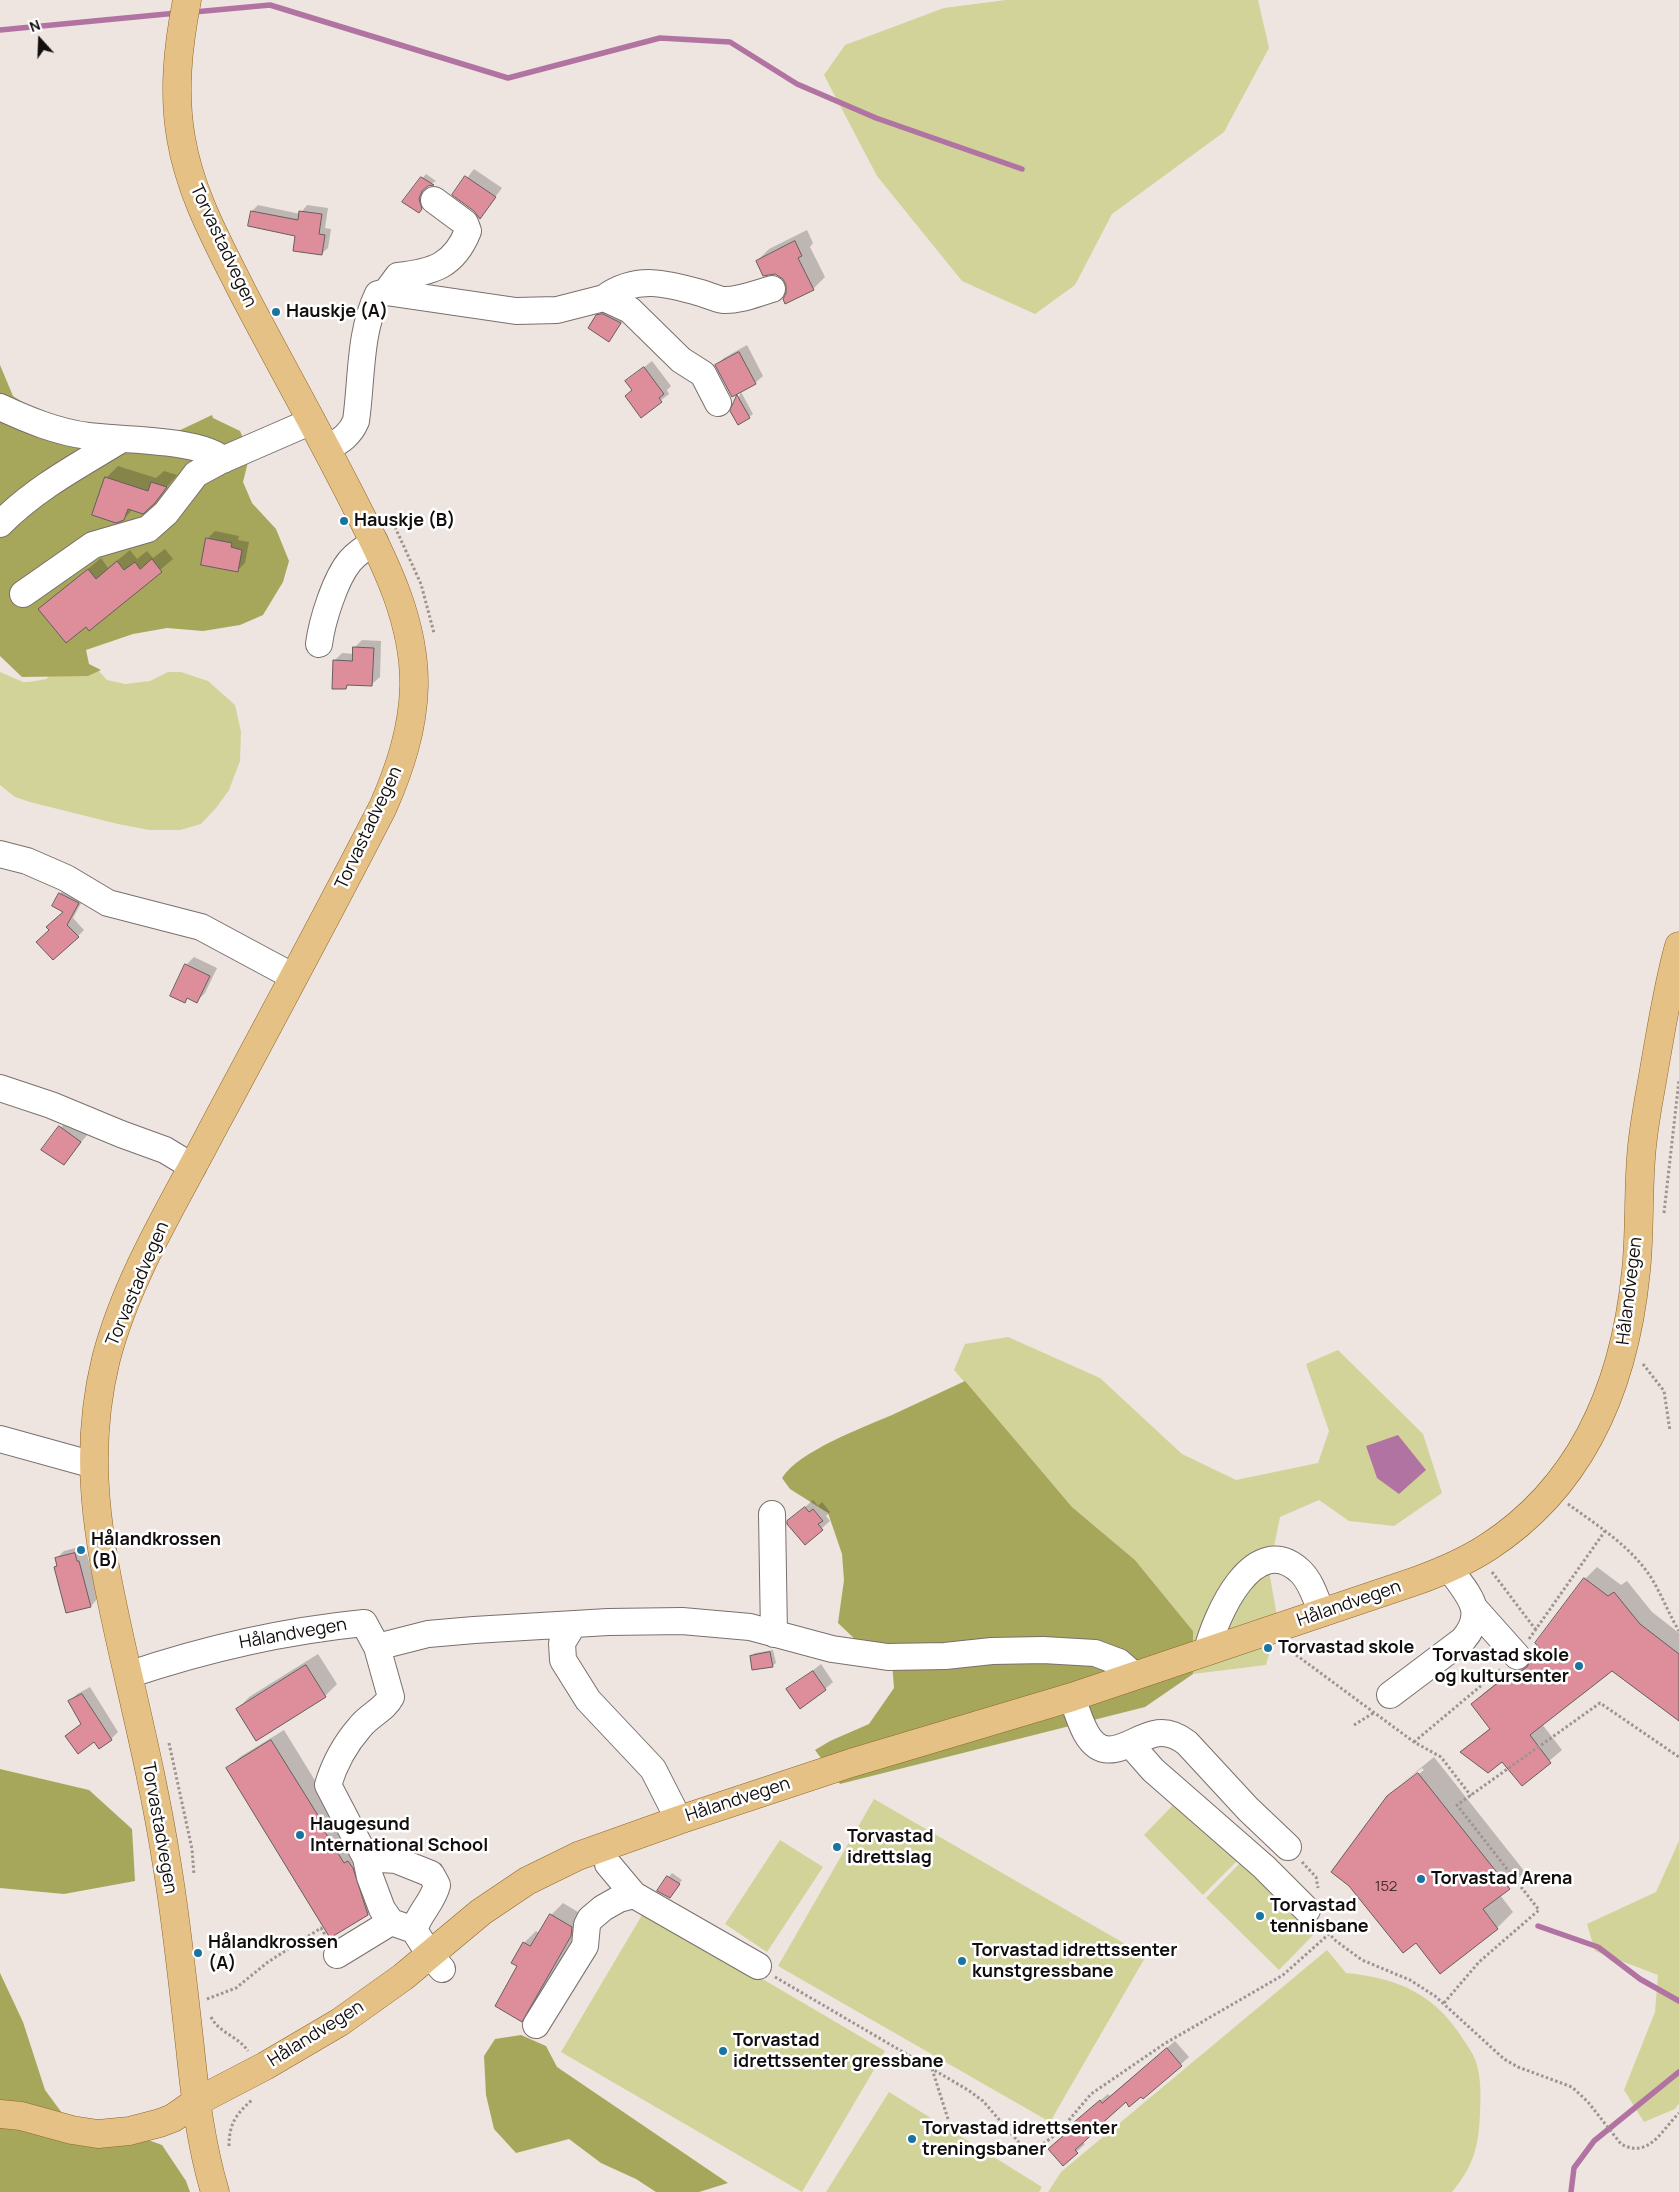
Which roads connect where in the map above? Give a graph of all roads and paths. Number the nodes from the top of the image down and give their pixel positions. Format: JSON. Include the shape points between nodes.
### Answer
{"nodes":[{"id":1,"x":187,"y":0,"type":"edge"},
{"id":2,"x":434,"y":200,"type":"dead end"},
{"id":3,"x":772,"y":289,"type":"dead end"},
{"id":4,"x":386,"y":292,"type":"junction"},
{"id":5,"x":604,"y":298,"type":"junction"},
{"id":6,"x":718,"y":402,"type":"dead end"},
{"id":7,"x":0,"y":407,"type":"edge"},
{"id":8,"x":312,"y":420,"type":"junction"},
{"id":9,"x":122,"y":439,"type":"junction"},
{"id":10,"x":327,"y":448,"type":"junction"},
{"id":11,"x":223,"y":460,"type":"junction"},
{"id":12,"x":0,"y":524,"type":"edge"},
{"id":13,"x":375,"y":542,"type":"junction"},
{"id":14,"x":23,"y":594,"type":"dead end"},
{"id":15,"x":319,"y":644,"type":"dead end"},
{"id":16,"x":0,"y":854,"type":"edge"},
{"id":17,"x":1679,"y":946,"type":"edge"},
{"id":18,"x":294,"y":977,"type":"junction"},
{"id":19,"x":1679,"y":1080,"type":"edge"},
{"id":20,"x":0,"y":1088,"type":"edge"},
{"id":21,"x":193,"y":1167,"type":"junction"},
{"id":22,"x":1664,"y":1214,"type":"dead end"},
{"id":23,"x":1645,"y":1356,"type":"dead end"},
{"id":24,"x":1643,"y":1364,"type":"junction"},
{"id":25,"x":1642,"y":1370,"type":"dead end"},
{"id":26,"x":1670,"y":1431,"type":"dead end"},
{"id":27,"x":0,"y":1439,"type":"edge"},
{"id":28,"x":94,"y":1465,"type":"junction"},
{"id":29,"x":1571,"y":1496,"type":"dead end"},
{"id":30,"x":1566,"y":1502,"type":"junction"},
{"id":31,"x":1562,"y":1507,"type":"dead end"},
{"id":32,"x":772,"y":1514,"type":"dead end"},
{"id":33,"x":1605,"y":1531,"type":"junction"},
{"id":34,"x":1488,"y":1567,"type":"dead end"},
{"id":35,"x":1449,"y":1568,"type":"junction"},
{"id":36,"x":1475,"y":1609,"type":"junction"},
{"id":37,"x":1322,"y":1613,"type":"junction"},
{"id":38,"x":573,"y":1625,"type":"junction"},
{"id":39,"x":1536,"y":1630,"type":"junction"},
{"id":40,"x":1679,"y":1631,"type":"edge"},
{"id":41,"x":774,"y":1634,"type":"junction"},
{"id":42,"x":1292,"y":1644,"type":"dead end"},
{"id":43,"x":377,"y":1647,"type":"junction"},
{"id":44,"x":1207,"y":1651,"type":"junction"},
{"id":45,"x":1517,"y":1656,"type":"junction"},
{"id":46,"x":128,"y":1675,"type":"junction"},
{"id":47,"x":1135,"y":1676,"type":"junction"},
{"id":48,"x":1072,"y":1697,"type":"junction"},
{"id":49,"x":1382,"y":1704,"type":"junction"},
{"id":50,"x":1354,"y":1725,"type":"dead end"},
{"id":51,"x":1414,"y":1742,"type":"junction"},
{"id":52,"x":1131,"y":1745,"type":"junction"},
{"id":53,"x":1679,"y":1757,"type":"edge"},
{"id":54,"x":1471,"y":1796,"type":"junction"},
{"id":55,"x":679,"y":1820,"type":"junction"},
{"id":56,"x":1288,"y":1847,"type":"dead end"},
{"id":57,"x":366,"y":1858,"type":"junction"},
{"id":58,"x":608,"y":1864,"type":"dead end"},
{"id":59,"x":634,"y":1895,"type":"junction"},
{"id":60,"x":1307,"y":1910,"type":"joint"},
{"id":61,"x":403,"y":1926,"type":"junction"},
{"id":62,"x":1329,"y":1934,"type":"junction"},
{"id":63,"x":337,"y":1955,"type":"joint"},
{"id":64,"x":436,"y":1962,"type":"junction"},
{"id":65,"x":758,"y":1966,"type":"joint"},
{"id":66,"x":207,"y":1999,"type":"dead end"},
{"id":67,"x":1444,"y":2003,"type":"junction"},
{"id":68,"x":536,"y":2025,"type":"dead end"},
{"id":69,"x":932,"y":2068,"type":"junction"},
{"id":70,"x":259,"y":2095,"type":"dead end"},
{"id":71,"x":196,"y":2102,"type":"junction"},
{"id":72,"x":1679,"y":2113,"type":"edge"},
{"id":73,"x":0,"y":2114,"type":"edge"},
{"id":74,"x":949,"y":2122,"type":"dead end"},
{"id":75,"x":229,"y":2152,"type":"dead end"},
{"id":76,"x":215,"y":2192,"type":"edge"}],
"edges":[{"from":1,"to":8,"type":"main road","name":"Torvastadvegen","via":[[178,53],[176,91],[181,138],[192,185],[208,222]]},
{"from":2,"to":4,"type":"street","via":[[464,223],[468,231],[462,248],[447,263],[426,273],[398,276]]},
{"from":3,"to":5,"type":"street","via":[[723,300],[655,282],[633,284]]},
{"from":4,"to":5,"type":"street","via":[[516,311],[557,310]]},
{"from":4,"to":10,"type":"street","via":[[378,294],[369,311],[356,421],[352,430]]},
{"from":5,"to":6,"type":"street","via":[[630,310],[681,360],[703,374]]},
{"from":7,"to":9,"type":"street","via":[[40,425],[87,436]]},
{"from":8,"to":10,"type":"main road","name":"Torvastadvegen"},
{"from":8,"to":11,"type":"street"},
{"from":9,"to":11,"type":"street","via":[[206,450]]},
{"from":9,"to":12,"type":"street","via":[[62,473]]},
{"from":10,"to":13,"type":"main road","name":"Torvastadvegen"},
{"from":11,"to":14,"type":"street","via":[[196,474],[166,513],[148,529],[93,545]]},
{"from":13,"to":15,"type":"street","via":[[351,560],[343,571]]},
{"from":13,"to":18,"type":"main road","name":"Torvastadvegen","via":[[399,599],[409,637],[414,684],[409,731],[397,774],[383,807]]},
{"from":16,"to":18,"type":"street","via":[[27,861],[66,878],[108,903],[201,927]]},
{"from":17,"to":35,"type":"main road","name":"Hålandvegen","via":[[1665,1007],[1644,1133],[1636,1270],[1625,1341],[1613,1387],[1585,1447],[1551,1493],[1488,1548]]},
{"from":18,"to":21,"type":"main road","name":"Torvastadvegen"},
{"from":19,"to":22,"type":"path"},
{"from":20,"to":21,"type":"street","via":[[165,1150]]},
{"from":21,"to":28,"type":"main road","name":"Torvastadvegen","via":[[146,1257],[113,1336],[98,1404]]},
{"from":23,"to":24,"type":"path"},
{"from":24,"to":25,"type":"path"},
{"from":24,"to":26,"type":"path","via":[[1664,1391]]},
{"from":27,"to":28,"type":"street"},
{"from":28,"to":46,"type":"main road","name":"Torvastadvegen","via":[[95,1511],[102,1557]]},
{"from":29,"to":30,"type":"path"},
{"from":30,"to":31,"type":"path"},
{"from":30,"to":33,"type":"path"},
{"from":32,"to":41,"type":"street"},
{"from":33,"to":39,"type":"path"},
{"from":33,"to":40,"type":"path","via":[[1642,1564]]},
{"from":34,"to":39,"type":"path"},
{"from":35,"to":36,"type":"street"},
{"from":35,"to":37,"type":"main road","name":"Hålandvegen"},
{"from":36,"to":45,"type":"street"},
{"from":36,"to":49,"type":"street","via":[[1471,1631],[1463,1640]]},
{"from":37,"to":44,"type":"main road","name":"Hålandvegen"},
{"from":37,"to":44,"type":"street","via":[[1300,1572],[1283,1562],[1264,1562],[1242,1578],[1212,1630]]},
{"from":38,"to":41,"type":"street","via":[[682,1621],[737,1625]]},
{"from":38,"to":43,"type":"street","via":[[428,1634]]},
{"from":38,"to":55,"type":"street","via":[[562,1643],[563,1660],[588,1700],[653,1769]]},
{"from":39,"to":45,"type":"path"},
{"from":41,"to":47,"type":"street","via":[[832,1649],[888,1657],[1043,1650],[1095,1653],[1120,1662]]},
{"from":42,"to":49,"type":"path","via":[[1286,1647]]},
{"from":43,"to":46,"type":"street","name":"Hålandvegen","via":[[364,1623],[319,1628],[236,1644],[164,1662]]},
{"from":43,"to":57,"type":"street","via":[[391,1697],[359,1727],[333,1768],[328,1785]]},
{"from":44,"to":47,"type":"main road","name":"Hålandvegen"},
{"from":45,"to":51,"type":"path"},
{"from":46,"to":71,"type":"main road","name":"Torvastadvegen","via":[[167,1865]]},
{"from":47,"to":48,"type":"main road","name":"Hålandvegen"},
{"from":48,"to":52,"type":"street","via":[[1086,1734],[1092,1741],[1116,1750]]},
{"from":48,"to":55,"type":"main road","name":"Hålandvegen","via":[[851,1763]]},
{"from":49,"to":50,"type":"path"},
{"from":49,"to":51,"type":"path"},
{"from":51,"to":54,"type":"path","via":[[1441,1757]]},
{"from":52,"to":56,"type":"street","via":[[1153,1734],[1181,1738]]},
{"from":52,"to":60,"type":"street","via":[[1153,1770],[1264,1867]]},
{"from":53,"to":54,"type":"path","via":[[1600,1703]]},
{"from":54,"to":67,"type":"path","via":[[1458,1806],[1539,1910],[1479,1962]]},
{"from":55,"to":64,"type":"main road","name":"Hålandvegen","via":[[595,1850],[508,1892],[481,1912]]},
{"from":57,"to":61,"type":"street","via":[[382,1909]]},
{"from":57,"to":61,"type":"street","via":[[396,1860],[431,1874],[437,1885],[435,1895],[423,1910]]},
{"from":58,"to":59,"type":"street"},
{"from":59,"to":65,"type":"street"},
{"from":59,"to":68,"type":"street","via":[[619,1899],[590,1919],[586,1925],[585,1946]]},
{"from":60,"to":62,"type":"path"},
{"from":61,"to":63,"type":"street"},
{"from":61,"to":64,"type":"street"},
{"from":62,"to":67,"type":"path","via":[[1362,1960],[1410,1980]]},
{"from":62,"to":69,"type":"path","via":[[1283,1975],[1164,2044],[1091,2094],[1058,2133],[1029,2154],[983,2101]]},
{"from":63,"to":66,"type":"path","via":[[321,1928],[268,1962],[236,1988]]},
{"from":64,"to":71,"type":"main road","name":"Hålandvegen","via":[[316,2038]]},
{"from":65,"to":69,"type":"path"},
{"from":67,"to":72,"type":"path","via":[[1504,2059],[1572,2087],[1621,2144],[1629,2148],[1646,2147]]},
{"from":69,"to":74,"type":"path"},
{"from":70,"to":75,"type":"path","via":[[232,2121]]},
{"from":71,"to":73,"type":"main road","name":"Hålandvegen","via":[[160,2124],[98,2134]]},
{"from":71,"to":76,"type":"main road","name":"Torvastadvegen"}]}
